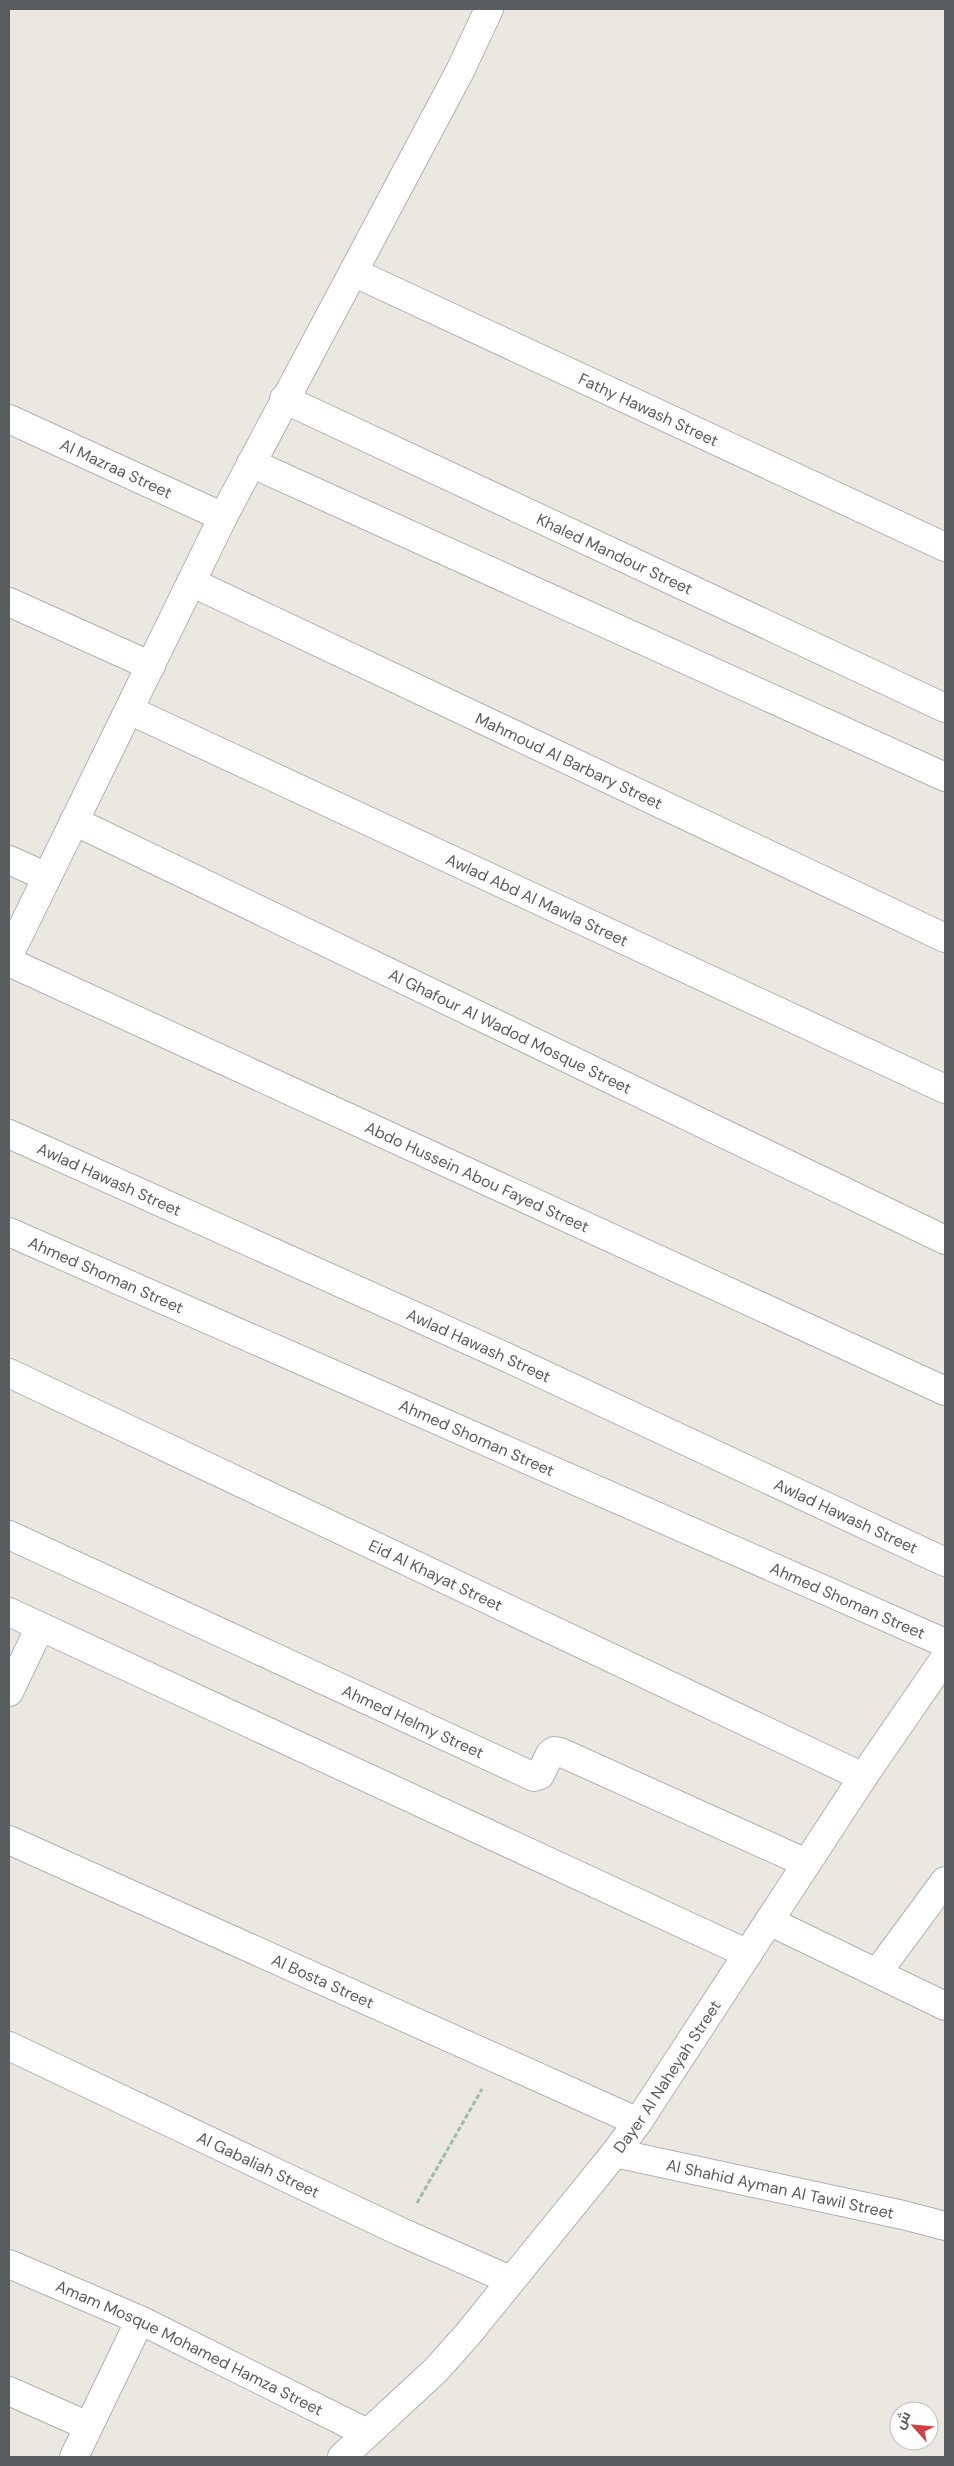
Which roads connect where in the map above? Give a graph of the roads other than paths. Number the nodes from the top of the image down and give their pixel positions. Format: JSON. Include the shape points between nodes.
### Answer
{"nodes":[{"id":1,"x":489,"y":9,"type":"edge"},
{"id":2,"x":353,"y":272,"type":"junction"},
{"id":3,"x":284,"y":399,"type":"junction"},
{"id":4,"x":9,"y":419,"type":"edge"},
{"id":5,"x":251,"y":463,"type":"junction"},
{"id":6,"x":222,"y":517,"type":"junction"},
{"id":7,"x":945,"y":546,"type":"edge"},
{"id":8,"x":191,"y":582,"type":"junction"},
{"id":9,"x":9,"y":602,"type":"edge"},
{"id":10,"x":150,"y":666,"type":"junction"},
{"id":11,"x":945,"y":708,"type":"edge"},
{"id":12,"x":130,"y":710,"type":"junction"},
{"id":13,"x":945,"y":777,"type":"edge"},
{"id":14,"x":74,"y":821,"type":"junction"},
{"id":15,"x":9,"y":860,"type":"edge"},
{"id":16,"x":47,"y":877,"type":"junction"},
{"id":17,"x":945,"y":938,"type":"edge"},
{"id":18,"x":9,"y":955,"type":"edge"},
{"id":19,"x":9,"y":962,"type":"edge"},
{"id":20,"x":945,"y":1089,"type":"edge"},
{"id":21,"x":9,"y":1134,"type":"edge"},
{"id":22,"x":9,"y":1232,"type":"edge"},
{"id":23,"x":945,"y":1240,"type":"edge"},
{"id":24,"x":9,"y":1373,"type":"edge"},
{"id":25,"x":945,"y":1392,"type":"edge"},
{"id":26,"x":9,"y":1535,"type":"edge"},
{"id":27,"x":945,"y":1562,"type":"edge"},
{"id":28,"x":9,"y":1612,"type":"edge"},
{"id":29,"x":40,"y":1627,"type":"junction"},
{"id":30,"x":945,"y":1643,"type":"edge"},
{"id":31,"x":945,"y":1658,"type":"edge"},
{"id":32,"x":9,"y":1692,"type":"edge"},
{"id":33,"x":862,"y":1777,"type":"junction"},
{"id":34,"x":9,"y":1840,"type":"edge"},
{"id":35,"x":806,"y":1863,"type":"junction"},
{"id":36,"x":945,"y":1881,"type":"edge"},
{"id":37,"x":769,"y":1921,"type":"junction"},
{"id":38,"x":748,"y":1954,"type":"junction"},
{"id":39,"x":878,"y":1973,"type":"junction"},
{"id":40,"x":945,"y":2006,"type":"edge"},
{"id":41,"x":9,"y":2046,"type":"edge"},
{"id":42,"x":638,"y":2122,"type":"junction"},
{"id":43,"x":615,"y":2153,"type":"junction"},
{"id":44,"x":945,"y":2226,"type":"edge"},
{"id":45,"x":9,"y":2264,"type":"edge"},
{"id":46,"x":510,"y":2280,"type":"junction"},
{"id":47,"x":140,"y":2320,"type":"junction"},
{"id":48,"x":9,"y":2391,"type":"edge"},
{"id":49,"x":88,"y":2426,"type":"junction"},
{"id":50,"x":368,"y":2433,"type":"junction"},
{"id":51,"x":74,"y":2457,"type":"edge"},
{"id":52,"x":342,"y":2457,"type":"edge"}],
"edges":[{"from":1,"to":2,"type":"street","via":[[460,71]]},
{"from":2,"to":3,"type":"street"},
{"from":2,"to":7,"type":"street","name":"Fathy Hawash Street"},
{"from":3,"to":5,"type":"street"},
{"from":3,"to":11,"type":"street","name":"Khaled Mandour Street"},
{"from":4,"to":6,"type":"street","name":"Al Mazraa Street"},
{"from":5,"to":6,"type":"street"},
{"from":5,"to":13,"type":"street"},
{"from":6,"to":8,"type":"street"},
{"from":8,"to":10,"type":"street"},
{"from":8,"to":17,"type":"street","name":"Mahmoud Al Barbary Street"},
{"from":9,"to":10,"type":"street"},
{"from":10,"to":12,"type":"street"},
{"from":12,"to":14,"type":"street"},
{"from":12,"to":20,"type":"street","name":"Awlad Abd Al Mawla Street"},
{"from":14,"to":16,"type":"street"},
{"from":14,"to":23,"type":"street","name":"Al Ghafour Al Wadod Mosque Street"},
{"from":15,"to":16,"type":"street"},
{"from":16,"to":18,"type":"street"},
{"from":19,"to":25,"type":"street","name":"Abdo Hussein Abou Fayed Street"},
{"from":21,"to":27,"type":"street","name":"Awlad Hawash Street","via":[[508,1358]]},
{"from":22,"to":30,"type":"street","name":"Ahmed Shoman Street"},
{"from":24,"to":33,"type":"street","name":"Eid Al Khayat Street"},
{"from":26,"to":35,"type":"street","name":"Ahmed Helmy Street","via":[[534,1778],[540,1775],[550,1754],[557,1751]]},
{"from":28,"to":29,"type":"street"},
{"from":29,"to":32,"type":"street"},
{"from":29,"to":38,"type":"street"},
{"from":31,"to":33,"type":"street","name":"Dayer Al Naheyah Street"},
{"from":33,"to":35,"type":"street","name":"Dayer Al Naheyah Street"},
{"from":34,"to":42,"type":"street","name":"Al Bosta Street"},
{"from":35,"to":37,"type":"street","name":"Dayer Al Naheyah Street"},
{"from":36,"to":39,"type":"street"},
{"from":37,"to":38,"type":"street","name":"Dayer Al Naheyah Street"},
{"from":37,"to":39,"type":"street"},
{"from":38,"to":42,"type":"street","name":"Dayer Al Naheyah Street"},
{"from":39,"to":40,"type":"street"},
{"from":41,"to":46,"type":"street","name":"Al Gabaliah Street","via":[[401,2232]]},
{"from":42,"to":43,"type":"street","name":"Dayer Al Naheyah Street"},
{"from":43,"to":44,"type":"street","name":"Al Shahid Ayman Al Tawil Street","via":[[903,2214]]},
{"from":43,"to":46,"type":"street","name":"Dayer Al Naheyah Street"},
{"from":45,"to":47,"type":"street","name":"Amam Mosque Mohamed Hamza Street"},
{"from":46,"to":50,"type":"street","name":"Dayer Al Naheyah Street","via":[[436,2370]]},
{"from":47,"to":49,"type":"street"},
{"from":47,"to":50,"type":"street","name":"Amam Mosque Mohamed Hamza Street"},
{"from":48,"to":49,"type":"street"},
{"from":49,"to":51,"type":"street"},
{"from":50,"to":52,"type":"street","name":"Dayer Al Naheyah Street"}]}
